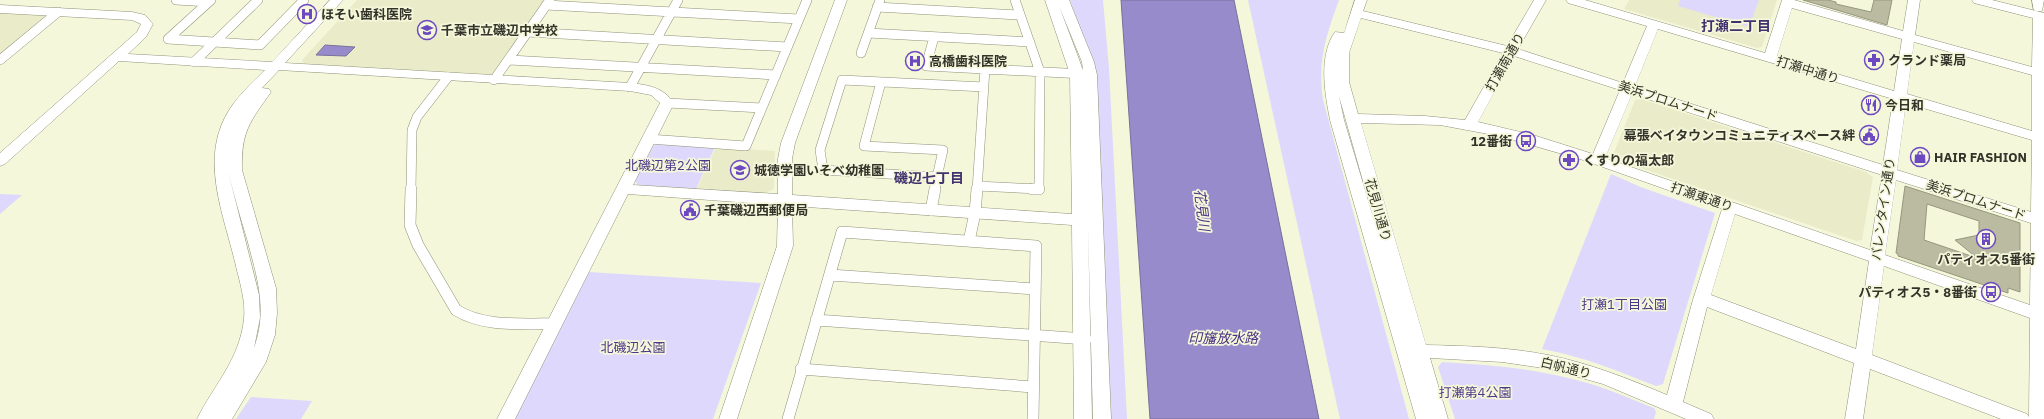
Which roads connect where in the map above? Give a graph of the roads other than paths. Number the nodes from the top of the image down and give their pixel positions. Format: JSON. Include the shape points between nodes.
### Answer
{"nodes":[{"id":1,"x":40,"y":0,"type":"edge"},
{"id":2,"x":176,"y":0,"type":"edge"},
{"id":3,"x":258,"y":0,"type":"edge"},
{"id":4,"x":304,"y":0,"type":"edge"},
{"id":5,"x":337,"y":0,"type":"edge"},
{"id":6,"x":348,"y":0,"type":"edge"},
{"id":7,"x":678,"y":0,"type":"edge"},
{"id":8,"x":807,"y":0,"type":"edge"},
{"id":9,"x":841,"y":0,"type":"edge"},
{"id":10,"x":1015,"y":0,"type":"edge"},
{"id":11,"x":1051,"y":0,"type":"edge"},
{"id":12,"x":1063,"y":0,"type":"edge"},
{"id":13,"x":1540,"y":0,"type":"edge"},
{"id":14,"x":1572,"y":0,"type":"edge"},
{"id":15,"x":1914,"y":0,"type":"edge"},
{"id":16,"x":1978,"y":0,"type":"edge"},
{"id":17,"x":2007,"y":0,"type":"edge"},
{"id":18,"x":210,"y":1,"type":"edge"},
{"id":19,"x":1788,"y":1,"type":"edge"},
{"id":20,"x":548,"y":3,"type":"edge"},
{"id":21,"x":878,"y":4,"type":"edge"},
{"id":22,"x":1357,"y":4,"type":"edge"},
{"id":23,"x":0,"y":9,"type":"edge"},
{"id":24,"x":27,"y":10,"type":"junction"},
{"id":25,"x":2040,"y":10,"type":"edge"},
{"id":26,"x":58,"y":12,"type":"junction"},
{"id":27,"x":671,"y":12,"type":"junction"},
{"id":28,"x":1020,"y":15,"type":"junction"},
{"id":29,"x":799,"y":20,"type":"junction"},
{"id":30,"x":1654,"y":25,"type":"junction"},
{"id":31,"x":527,"y":32,"type":"junction"},
{"id":32,"x":868,"y":33,"type":"junction"},
{"id":33,"x":934,"y":37,"type":"junction"},
{"id":34,"x":1909,"y":37,"type":"junction"},
{"id":35,"x":656,"y":40,"type":"junction"},
{"id":36,"x":214,"y":42,"type":"junction"},
{"id":37,"x":1030,"y":42,"type":"junction"},
{"id":38,"x":788,"y":47,"type":"junction"},
{"id":39,"x":1511,"y":51,"type":"junction"},
{"id":40,"x":861,"y":53,"type":"dead end"},
{"id":41,"x":116,"y":57,"type":"junction"},
{"id":42,"x":1770,"y":59,"type":"junction"},
{"id":43,"x":0,"y":60,"type":"edge"},
{"id":44,"x":510,"y":60,"type":"junction"},
{"id":45,"x":194,"y":62,"type":"junction"},
{"id":46,"x":280,"y":67,"type":"junction"},
{"id":47,"x":641,"y":68,"type":"junction"},
{"id":48,"x":985,"y":69,"type":"junction"},
{"id":49,"x":1040,"y":72,"type":"junction"},
{"id":50,"x":2041,"y":73,"type":"edge"},
{"id":51,"x":1083,"y":74,"type":"junction"},
{"id":52,"x":776,"y":75,"type":"junction"},
{"id":53,"x":448,"y":77,"type":"junction"},
{"id":54,"x":494,"y":80,"type":"junction"},
{"id":55,"x":881,"y":82,"type":"junction"},
{"id":56,"x":630,"y":87,"type":"junction"},
{"id":57,"x":984,"y":87,"type":"junction"},
{"id":58,"x":1628,"y":89,"type":"junction"},
{"id":59,"x":1900,"y":98,"type":"junction"},
{"id":60,"x":667,"y":103,"type":"junction"},
{"id":61,"x":762,"y":108,"type":"junction"},
{"id":62,"x":1351,"y":118,"type":"junction"},
{"id":63,"x":1469,"y":125,"type":"junction"},
{"id":64,"x":2041,"y":138,"type":"edge"},
{"id":65,"x":649,"y":139,"type":"junction"},
{"id":66,"x":1597,"y":160,"type":"junction"},
{"id":67,"x":0,"y":161,"type":"edge"},
{"id":68,"x":1888,"y":172,"type":"junction"},
{"id":69,"x":938,"y":178,"type":"junction"},
{"id":70,"x":977,"y":186,"type":"junction"},
{"id":71,"x":623,"y":189,"type":"junction"},
{"id":72,"x":786,"y":200,"type":"junction"},
{"id":73,"x":1730,"y":207,"type":"junction"},
{"id":74,"x":931,"y":210,"type":"junction"},
{"id":75,"x":975,"y":213,"type":"junction"},
{"id":76,"x":1079,"y":220,"type":"junction"},
{"id":77,"x":1096,"y":221,"type":"junction"},
{"id":78,"x":2041,"y":221,"type":"edge"},
{"id":79,"x":969,"y":242,"type":"junction"},
{"id":80,"x":1877,"y":258,"type":"junction"},
{"id":81,"x":830,"y":275,"type":"junction"},
{"id":82,"x":1035,"y":289,"type":"junction"},
{"id":83,"x":1702,"y":298,"type":"junction"},
{"id":84,"x":2041,"y":315,"type":"edge"},
{"id":85,"x":816,"y":320,"type":"junction"},
{"id":86,"x":555,"y":324,"type":"junction"},
{"id":87,"x":1035,"y":336,"type":"junction"},
{"id":88,"x":1081,"y":339,"type":"junction"},
{"id":89,"x":1099,"y":339,"type":"junction"},
{"id":90,"x":1420,"y":351,"type":"junction"},
{"id":91,"x":1862,"y":358,"type":"junction"},
{"id":92,"x":801,"y":369,"type":"junction"},
{"id":93,"x":1033,"y":387,"type":"junction"},
{"id":94,"x":1673,"y":406,"type":"junction"},
{"id":95,"x":206,"y":419,"type":"edge"},
{"id":96,"x":223,"y":419,"type":"edge"},
{"id":97,"x":506,"y":419,"type":"edge"},
{"id":98,"x":728,"y":419,"type":"edge"},
{"id":99,"x":788,"y":419,"type":"edge"},
{"id":100,"x":1033,"y":419,"type":"edge"},
{"id":101,"x":1083,"y":419,"type":"edge"},
{"id":102,"x":1102,"y":419,"type":"edge"},
{"id":103,"x":1425,"y":419,"type":"edge"},
{"id":104,"x":1440,"y":419,"type":"edge"},
{"id":105,"x":1705,"y":419,"type":"edge"},
{"id":106,"x":1854,"y":419,"type":"edge"},
{"id":107,"x":2021,"y":419,"type":"edge"},
{"id":108,"x":2038,"y":419,"type":"edge"}],
"edges":[{"from":1,"to":24,"type":"street"},
{"from":2,"to":18,"type":"street"},
{"from":3,"to":36,"type":"street"},
{"from":4,"to":36,"type":"street","via":[[260,45]]},
{"from":5,"to":46,"type":"street"},
{"from":6,"to":46,"type":"street"},
{"from":7,"to":27,"type":"street"},
{"from":8,"to":29,"type":"street"},
{"from":9,"to":72,"type":"street","via":[[788,143],[785,159]]},
{"from":10,"to":28,"type":"street"},
{"from":11,"to":51,"type":"street","via":[[1074,62]]},
{"from":12,"to":51,"type":"street","via":[[1088,62]]},
{"from":13,"to":39,"type":"street","name":"打瀬南通り"},
{"from":14,"to":30,"type":"street","name":"打瀬中通り"},
{"from":15,"to":34,"type":"street","name":"バレンタイン通り"},
{"from":16,"to":25,"type":"street"},
{"from":17,"to":25,"type":"street"},
{"from":18,"to":36,"type":"street","via":[[168,39]]},
{"from":19,"to":34,"type":"street"},
{"from":19,"to":42,"type":"street"},
{"from":20,"to":27,"type":"street"},
{"from":20,"to":31,"type":"street"},
{"from":21,"to":28,"type":"street"},
{"from":21,"to":32,"type":"street"},
{"from":22,"to":39,"type":"street","name":"美浜プロムナード"},
{"from":22,"to":62,"type":"street","name":"花見川通り","via":[[1341,69]]},
{"from":22,"to":103,"type":"street","name":"花見川通り","via":[[1333,51],[1330,80],[1332,94],[1366,222]]},
{"from":23,"to":24,"type":"street"},
{"from":24,"to":26,"type":"street"},
{"from":25,"to":50,"type":"street"},
{"from":26,"to":41,"type":"street","via":[[138,17],[144,20],[147,24],[142,34]]},
{"from":26,"to":43,"type":"street"},
{"from":27,"to":29,"type":"street"},
{"from":27,"to":35,"type":"street"},
{"from":28,"to":37,"type":"street"},
{"from":29,"to":38,"type":"street"},
{"from":30,"to":42,"type":"street","name":"打瀬中通り"},
{"from":30,"to":58,"type":"street"},
{"from":31,"to":35,"type":"street"},
{"from":31,"to":44,"type":"street","via":[[510,56]]},
{"from":32,"to":33,"type":"street"},
{"from":32,"to":40,"type":"street"},
{"from":33,"to":37,"type":"street"},
{"from":33,"to":48,"type":"street","via":[[926,66]]},
{"from":34,"to":50,"type":"street"},
{"from":34,"to":59,"type":"street","name":"バレンタイン通り"},
{"from":35,"to":38,"type":"street"},
{"from":35,"to":47,"type":"street"},
{"from":36,"to":45,"type":"street"},
{"from":37,"to":49,"type":"street"},
{"from":38,"to":52,"type":"street"},
{"from":39,"to":58,"type":"street","name":"美浜プロムナード"},
{"from":39,"to":63,"type":"street","name":"打瀬南通り"},
{"from":41,"to":45,"type":"street"},
{"from":41,"to":67,"type":"street"},
{"from":42,"to":59,"type":"street","name":"打瀬中通り"},
{"from":44,"to":47,"type":"street"},
{"from":44,"to":54,"type":"street"},
{"from":45,"to":46,"type":"street"},
{"from":46,"to":53,"type":"street"},
{"from":46,"to":95,"type":"street","via":[[239,105],[221,144],[221,175],[250,295],[252,318],[241,362]]},
{"from":46,"to":96,"type":"street","via":[[243,121],[236,140],[235,170],[270,300],[267,335],[257,362]]},
{"from":47,"to":52,"type":"street"},
{"from":47,"to":56,"type":"street"},
{"from":48,"to":49,"type":"street"},
{"from":48,"to":57,"type":"street"},
{"from":49,"to":51,"type":"street"},
{"from":49,"to":70,"type":"street","via":[[1038,189]]},
{"from":50,"to":64,"type":"street"},
{"from":51,"to":76,"type":"street"},
{"from":51,"to":77,"type":"street"},
{"from":52,"to":61,"type":"street"},
{"from":53,"to":54,"type":"street"},
{"from":53,"to":86,"type":"street","via":[[417,117],[412,130],[410,218],[413,235],[456,310],[462,315],[517,323]]},
{"from":54,"to":56,"type":"street"},
{"from":55,"to":57,"type":"street"},
{"from":55,"to":69,"type":"street","via":[[864,146],[943,150]]},
{"from":55,"to":69,"type":"street","via":[[842,80],[820,150],[823,170]]},
{"from":56,"to":60,"type":"street","via":[[655,91]]},
{"from":57,"to":70,"type":"street"},
{"from":58,"to":66,"type":"street"},
{"from":58,"to":68,"type":"street","name":"美浜プロムナード"},
{"from":59,"to":64,"type":"street","name":"打瀬中通り"},
{"from":59,"to":68,"type":"street","name":"バレンタイン通り"},
{"from":60,"to":61,"type":"street"},
{"from":60,"to":65,"type":"street"},
{"from":61,"to":65,"type":"street","via":[[746,146]]},
{"from":62,"to":63,"type":"street","name":"打瀬東通り","via":[[1411,119]]},
{"from":62,"to":90,"type":"street","name":"花見川通り"},
{"from":63,"to":66,"type":"street","name":"打瀬東通り"},
{"from":64,"to":78,"type":"street"},
{"from":65,"to":71,"type":"street"},
{"from":66,"to":73,"type":"street","name":"打瀬東通り"},
{"from":68,"to":78,"type":"street","name":"美浜プロムナード"},
{"from":68,"to":80,"type":"street","name":"バレンタイン通り"},
{"from":69,"to":74,"type":"street"},
{"from":70,"to":75,"type":"street"},
{"from":71,"to":72,"type":"street"},
{"from":71,"to":86,"type":"street"},
{"from":72,"to":74,"type":"street"},
{"from":72,"to":98,"type":"street","via":[[785,246],[782,261]]},
{"from":73,"to":80,"type":"street","name":"打瀬東通り"},
{"from":73,"to":83,"type":"street"},
{"from":74,"to":75,"type":"street"},
{"from":75,"to":76,"type":"street"},
{"from":75,"to":79,"type":"street"},
{"from":76,"to":77,"type":"street"},
{"from":76,"to":88,"type":"street"},
{"from":77,"to":89,"type":"street"},
{"from":78,"to":84,"type":"street"},
{"from":79,"to":81,"type":"street","via":[[842,232]]},
{"from":79,"to":82,"type":"street","via":[[1036,246]]},
{"from":80,"to":84,"type":"street","name":"打瀬東通り"},
{"from":80,"to":91,"type":"street","name":"バレンタイン通り"},
{"from":81,"to":82,"type":"street"},
{"from":81,"to":85,"type":"street"},
{"from":82,"to":87,"type":"street"},
{"from":83,"to":91,"type":"street"},
{"from":83,"to":94,"type":"street"},
{"from":84,"to":108,"type":"street"},
{"from":85,"to":87,"type":"street"},
{"from":85,"to":92,"type":"street"},
{"from":86,"to":97,"type":"street"},
{"from":87,"to":88,"type":"street"},
{"from":87,"to":93,"type":"street"},
{"from":88,"to":89,"type":"street"},
{"from":88,"to":101,"type":"street"},
{"from":89,"to":102,"type":"street"},
{"from":90,"to":94,"type":"street","name":"白帆通り","via":[[1482,353],[1550,362],[1611,380]]},
{"from":90,"to":104,"type":"street","name":"花見川通り"},
{"from":91,"to":106,"type":"street","name":"バレンタイン通り"},
{"from":91,"to":107,"type":"street"},
{"from":92,"to":93,"type":"street"},
{"from":92,"to":99,"type":"street"},
{"from":93,"to":100,"type":"street"},
{"from":94,"to":105,"type":"street","name":"白帆通り"}]}
